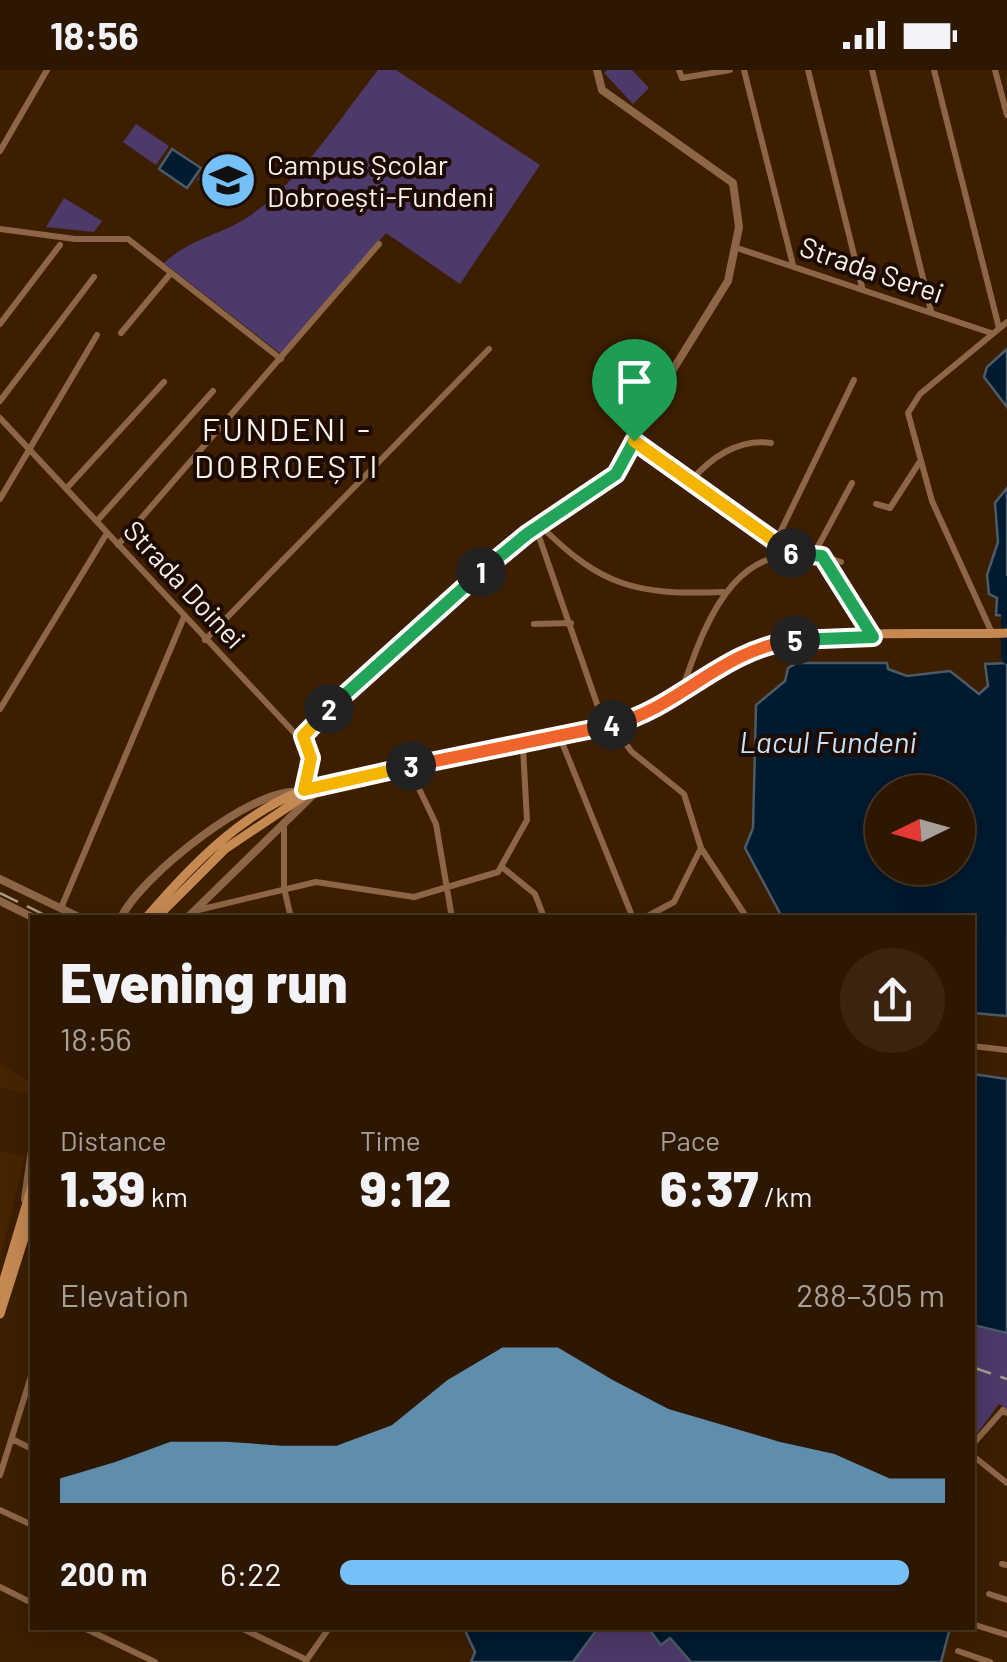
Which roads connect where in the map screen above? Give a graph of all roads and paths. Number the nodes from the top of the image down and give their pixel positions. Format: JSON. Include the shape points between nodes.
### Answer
{"nodes":[{"id":1,"x":46,"y":70,"type":"edge"},
{"id":2,"x":597,"y":70,"type":"edge"},
{"id":3,"x":682,"y":70,"type":"edge"},
{"id":4,"x":730,"y":70,"type":"edge"},
{"id":5,"x":744,"y":70,"type":"edge"},
{"id":6,"x":808,"y":70,"type":"edge"},
{"id":7,"x":872,"y":70,"type":"edge"},
{"id":8,"x":934,"y":70,"type":"edge"},
{"id":9,"x":995,"y":70,"type":"edge"},
{"id":10,"x":1007,"y":114,"type":"edge"},
{"id":11,"x":0,"y":151,"type":"edge"},
{"id":12,"x":0,"y":228,"type":"edge"},
{"id":13,"x":379,"y":244,"type":"dead end"},
{"id":14,"x":60,"y":245,"type":"dead end"},
{"id":15,"x":737,"y":248,"type":"junction"},
{"id":16,"x":793,"y":266,"type":"junction"},
{"id":17,"x":171,"y":272,"type":"junction"},
{"id":18,"x":94,"y":276,"type":"dead end"},
{"id":19,"x":862,"y":288,"type":"junction"},
{"id":20,"x":931,"y":312,"type":"junction"},
{"id":21,"x":1007,"y":322,"type":"edge"},
{"id":22,"x":0,"y":324,"type":"edge"},
{"id":23,"x":996,"y":331,"type":"junction"},
{"id":24,"x":121,"y":332,"type":"dead end"},
{"id":25,"x":97,"y":334,"type":"dead end"},
{"id":26,"x":490,"y":348,"type":"dead end"},
{"id":27,"x":281,"y":358,"type":"junction"},
{"id":28,"x":854,"y":380,"type":"dead end"},
{"id":29,"x":164,"y":382,"type":"dead end"},
{"id":30,"x":213,"y":391,"type":"dead end"},
{"id":31,"x":0,"y":401,"type":"edge"},
{"id":32,"x":0,"y":418,"type":"edge"},
{"id":33,"x":634,"y":441,"type":"junction"},
{"id":34,"x":770,"y":443,"type":"dead end"},
{"id":35,"x":30,"y":449,"type":"junction"},
{"id":36,"x":920,"y":462,"type":"junction"},
{"id":37,"x":690,"y":481,"type":"junction"},
{"id":38,"x":852,"y":483,"type":"dead end"},
{"id":39,"x":66,"y":489,"type":"junction"},
{"id":40,"x":0,"y":499,"type":"edge"},
{"id":41,"x":876,"y":504,"type":"dead end"},
{"id":42,"x":97,"y":522,"type":"junction"},
{"id":43,"x":538,"y":526,"type":"junction"},
{"id":44,"x":107,"y":533,"type":"junction"},
{"id":45,"x":775,"y":543,"type":"junction"},
{"id":46,"x":118,"y":545,"type":"junction"},
{"id":47,"x":786,"y":553,"type":"junction"},
{"id":48,"x":818,"y":555,"type":"junction"},
{"id":49,"x":841,"y":562,"type":"dead end"},
{"id":50,"x":724,"y":592,"type":"junction"},
{"id":51,"x":184,"y":618,"type":"junction"},
{"id":52,"x":572,"y":623,"type":"junction"},
{"id":53,"x":534,"y":624,"type":"dead end"},
{"id":54,"x":993,"y":635,"type":"junction"},
{"id":55,"x":1007,"y":636,"type":"edge"},
{"id":56,"x":205,"y":640,"type":"junction"},
{"id":57,"x":873,"y":640,"type":"junction"},
{"id":58,"x":681,"y":692,"type":"junction"},
{"id":59,"x":0,"y":709,"type":"edge"},
{"id":60,"x":610,"y":728,"type":"junction"},
{"id":61,"x":561,"y":740,"type":"junction"},
{"id":62,"x":302,"y":741,"type":"junction"},
{"id":63,"x":523,"y":748,"type":"junction"},
{"id":64,"x":410,"y":770,"type":"junction"},
{"id":65,"x":306,"y":791,"type":"junction"},
{"id":66,"x":280,"y":811,"type":"junction"},
{"id":67,"x":700,"y":848,"type":"junction"},
{"id":68,"x":502,"y":866,"type":"junction"},
{"id":69,"x":0,"y":880,"type":"edge"},
{"id":70,"x":284,"y":888,"type":"junction"},
{"id":71,"x":448,"y":889,"type":"junction"},
{"id":72,"x":0,"y":901,"type":"edge"},
{"id":73,"x":61,"y":908,"type":"junction"},
{"id":74,"x":190,"y":914,"type":"edge"},
{"id":75,"x":75,"y":915,"type":"edge"},
{"id":76,"x":123,"y":915,"type":"edge"},
{"id":77,"x":149,"y":915,"type":"edge"},
{"id":78,"x":159,"y":915,"type":"edge"},
{"id":79,"x":290,"y":915,"type":"edge"},
{"id":80,"x":452,"y":915,"type":"edge"},
{"id":81,"x":544,"y":915,"type":"edge"},
{"id":82,"x":632,"y":915,"type":"edge"},
{"id":83,"x":650,"y":915,"type":"edge"},
{"id":84,"x":745,"y":915,"type":"edge"},
{"id":85,"x":30,"y":916,"type":"edge"},
{"id":86,"x":975,"y":1046,"type":"edge"},
{"id":87,"x":1007,"y":1050,"type":"edge"},
{"id":88,"x":30,"y":1217,"type":"edge"},
{"id":89,"x":30,"y":1218,"type":"edge"},
{"id":90,"x":0,"y":1292,"type":"edge"},
{"id":91,"x":0,"y":1314,"type":"edge"},
{"id":92,"x":30,"y":1380,"type":"edge"},
{"id":93,"x":1005,"y":1411,"type":"edge"},
{"id":94,"x":12,"y":1439,"type":"junction"},
{"id":95,"x":975,"y":1442,"type":"edge"},
{"id":96,"x":30,"y":1448,"type":"edge"},
{"id":97,"x":975,"y":1457,"type":"edge"},
{"id":98,"x":0,"y":1475,"type":"edge"},
{"id":99,"x":1007,"y":1483,"type":"edge"},
{"id":100,"x":0,"y":1510,"type":"edge"},
{"id":101,"x":30,"y":1525,"type":"edge"},
{"id":102,"x":0,"y":1587,"type":"edge"},
{"id":103,"x":989,"y":1594,"type":"dead end"},
{"id":104,"x":1007,"y":1600,"type":"edge"},
{"id":105,"x":30,"y":1602,"type":"edge"},
{"id":106,"x":975,"y":1625,"type":"edge"},
{"id":107,"x":88,"y":1630,"type":"edge"},
{"id":108,"x":245,"y":1630,"type":"edge"},
{"id":109,"x":327,"y":1630,"type":"edge"},
{"id":110,"x":1007,"y":1635,"type":"edge"},
{"id":111,"x":958,"y":1651,"type":"dead end"},
{"id":112,"x":306,"y":1661,"type":"edge"},
{"id":113,"x":156,"y":1662,"type":"edge"},
{"id":114,"x":990,"y":1662,"type":"edge"}],
"edges":[{"from":1,"to":11,"type":"street"},
{"from":2,"to":15,"type":"street","via":[[606,93],[734,183]]},
{"from":3,"to":4,"type":"street","via":[[682,78]]},
{"from":5,"to":16,"type":"street"},
{"from":6,"to":19,"type":"street"},
{"from":7,"to":20,"type":"street"},
{"from":8,"to":23,"type":"street"},
{"from":9,"to":10,"type":"street"},
{"from":12,"to":17,"type":"street","via":[[123,238]]},
{"from":13,"to":27,"type":"street"},
{"from":14,"to":22,"type":"street"},
{"from":15,"to":16,"type":"street","name":"Strada Serei"},
{"from":15,"to":33,"type":"street","via":[[714,308]]},
{"from":16,"to":19,"type":"street","name":"Strada Serei"},
{"from":17,"to":24,"type":"street"},
{"from":17,"to":27,"type":"street"},
{"from":18,"to":31,"type":"street"},
{"from":19,"to":20,"type":"street","name":"Strada Serei"},
{"from":20,"to":23,"type":"street","name":"Strada Serei"},
{"from":21,"to":23,"type":"street"},
{"from":23,"to":36,"type":"street","via":[[910,406]]},
{"from":25,"to":35,"type":"street"},
{"from":26,"to":56,"type":"street"},
{"from":27,"to":46,"type":"street"},
{"from":28,"to":45,"type":"street"},
{"from":29,"to":39,"type":"street"},
{"from":30,"to":42,"type":"street"},
{"from":32,"to":35,"type":"street","name":"Strada Doinei"},
{"from":33,"to":37,"type":"street"},
{"from":33,"to":43,"type":"street","via":[[616,474]]},
{"from":34,"to":37,"type":"street","via":[[722,453]]},
{"from":35,"to":39,"type":"street","name":"Strada Doinei"},
{"from":35,"to":40,"type":"street"},
{"from":36,"to":41,"type":"street","via":[[890,508]]},
{"from":36,"to":54,"type":"street"},
{"from":37,"to":45,"type":"street"},
{"from":38,"to":48,"type":"street"},
{"from":39,"to":42,"type":"street","name":"Strada Doinei"},
{"from":42,"to":44,"type":"street","name":"Strada Doinei"},
{"from":43,"to":50,"type":"street","via":[[627,588]]},
{"from":43,"to":52,"type":"street"},
{"from":43,"to":62,"type":"street","via":[[308,728]]},
{"from":44,"to":46,"type":"street","name":"Strada Doinei"},
{"from":44,"to":59,"type":"street"},
{"from":45,"to":47,"type":"street"},
{"from":46,"to":51,"type":"street","name":"Strada Doinei"},
{"from":47,"to":48,"type":"street"},
{"from":47,"to":50,"type":"street","via":[[759,563]]},
{"from":48,"to":49,"type":"street"},
{"from":48,"to":57,"type":"street"},
{"from":50,"to":58,"type":"street"},
{"from":51,"to":56,"type":"street","name":"Strada Doinei"},
{"from":51,"to":73,"type":"street"},
{"from":52,"to":53,"type":"street"},
{"from":52,"to":60,"type":"street"},
{"from":54,"to":55,"type":"main road"},
{"from":54,"to":57,"type":"main road"},
{"from":56,"to":62,"type":"street","name":"Strada Doinei"},
{"from":57,"to":58,"type":"main road","via":[[762,647],[724,662]]},
{"from":57,"to":60,"type":"main road","via":[[754,654],[654,715]]},
{"from":58,"to":60,"type":"main road"},
{"from":60,"to":61,"type":"main road"},
{"from":60,"to":65,"type":"main road"},
{"from":60,"to":67,"type":"street","via":[[679,788]]},
{"from":61,"to":63,"type":"main road"},
{"from":61,"to":82,"type":"street"},
{"from":62,"to":65,"type":"street","via":[[311,758]]},
{"from":63,"to":64,"type":"main road"},
{"from":63,"to":68,"type":"street","via":[[527,820]]},
{"from":64,"to":65,"type":"main road"},
{"from":64,"to":71,"type":"street","via":[[436,824]]},
{"from":65,"to":66,"type":"main road"},
{"from":65,"to":66,"type":"main road"},
{"from":65,"to":76,"type":"street","via":[[266,797],[204,837],[142,888]]},
{"from":66,"to":70,"type":"street"},
{"from":66,"to":74,"type":"street"},
{"from":66,"to":77,"type":"main road","via":[[208,852]]},
{"from":66,"to":78,"type":"main road","via":[[215,857]]},
{"from":67,"to":83,"type":"street","via":[[674,902]]},
{"from":67,"to":84,"type":"street"},
{"from":68,"to":71,"type":"street"},
{"from":68,"to":81,"type":"street","via":[[535,894]]},
{"from":69,"to":73,"type":"street"},
{"from":70,"to":71,"type":"street","via":[[325,882],[407,898]]},
{"from":70,"to":74,"type":"street"},
{"from":70,"to":79,"type":"street"},
{"from":71,"to":80,"type":"street"},
{"from":72,"to":85,"type":"street"},
{"from":73,"to":75,"type":"street"},
{"from":86,"to":87,"type":"street"},
{"from":88,"to":90,"type":"main road"},
{"from":89,"to":91,"type":"main road"},
{"from":92,"to":94,"type":"street"},
{"from":93,"to":95,"type":"street"},
{"from":94,"to":96,"type":"street"},
{"from":94,"to":98,"type":"street"},
{"from":97,"to":99,"type":"street"},
{"from":100,"to":101,"type":"street"},
{"from":102,"to":105,"type":"street"},
{"from":103,"to":104,"type":"street"},
{"from":106,"to":110,"type":"street"},
{"from":107,"to":113,"type":"street"},
{"from":108,"to":112,"type":"street"},
{"from":109,"to":112,"type":"street"},
{"from":111,"to":114,"type":"street"}]}
